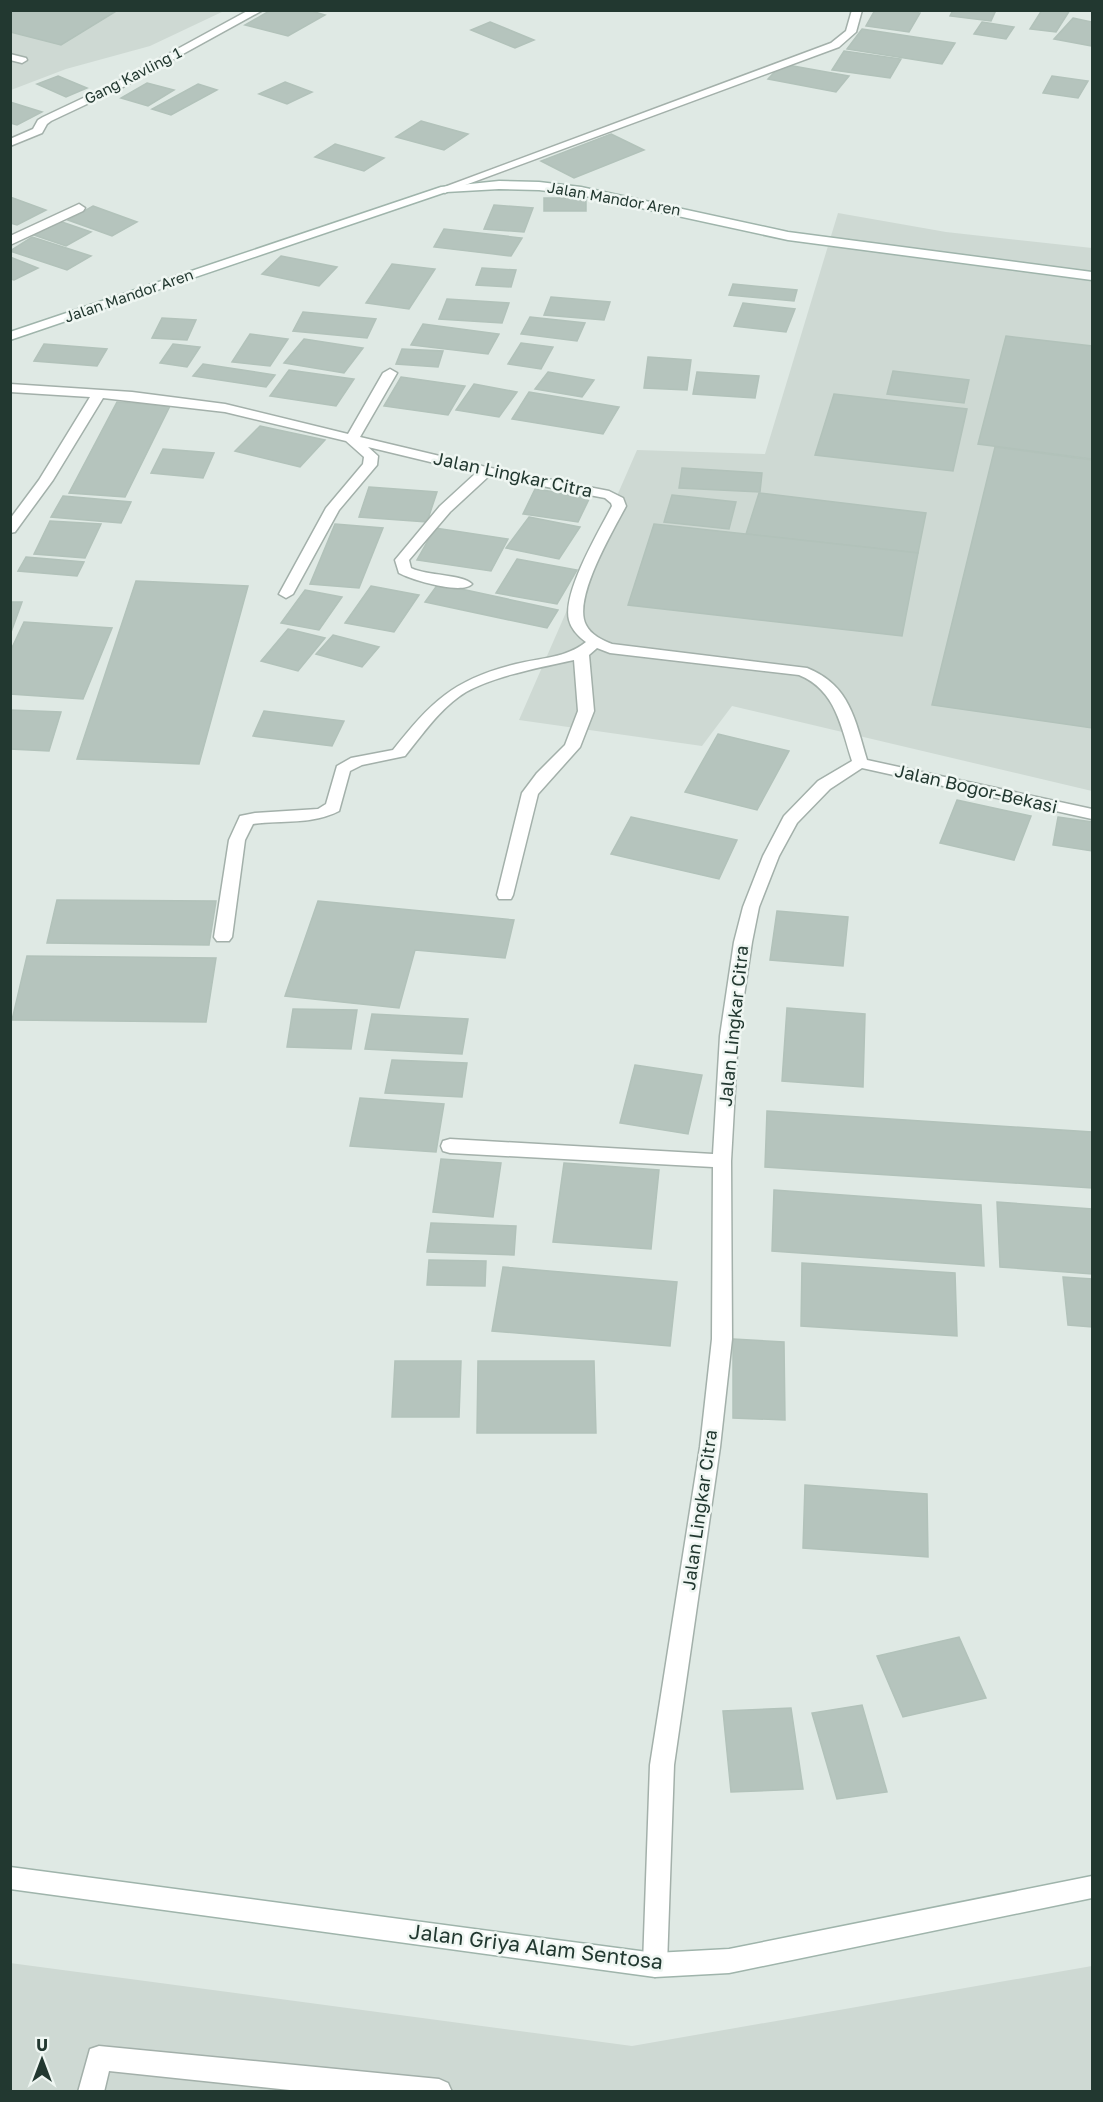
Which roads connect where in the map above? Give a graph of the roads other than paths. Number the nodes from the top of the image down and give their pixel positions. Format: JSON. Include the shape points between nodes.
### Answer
{"nodes":[{"id":1,"x":258,"y":10,"type":"edge"},
{"id":2,"x":857,"y":10,"type":"edge"},
{"id":3,"x":10,"y":143,"type":"edge"},
{"id":4,"x":445,"y":189,"type":"junction"},
{"id":5,"x":79,"y":208,"type":"dead end"},
{"id":6,"x":10,"y":241,"type":"edge"},
{"id":7,"x":1092,"y":276,"type":"edge"},
{"id":8,"x":10,"y":336,"type":"edge"},
{"id":9,"x":390,"y":374,"type":"dead end"},
{"id":10,"x":10,"y":388,"type":"edge"},
{"id":11,"x":99,"y":393,"type":"junction"},
{"id":12,"x":352,"y":440,"type":"junction"},
{"id":13,"x":486,"y":471,"type":"junction"},
{"id":14,"x":10,"y":529,"type":"edge"},
{"id":15,"x":465,"y":584,"type":"dead end"},
{"id":16,"x":286,"y":594,"type":"dead end"},
{"id":17,"x":587,"y":649,"type":"junction"},
{"id":18,"x":860,"y":763,"type":"junction"},
{"id":19,"x":1092,"y":814,"type":"edge"},
{"id":20,"x":505,"y":895,"type":"dead end"},
{"id":21,"x":223,"y":937,"type":"dead end"},
{"id":22,"x":450,"y":1146,"type":"dead end"},
{"id":23,"x":722,"y":1161,"type":"junction"},
{"id":24,"x":10,"y":1878,"type":"edge"},
{"id":25,"x":1092,"y":1887,"type":"edge"},
{"id":26,"x":655,"y":1965,"type":"junction"},
{"id":27,"x":91,"y":2091,"type":"edge"},
{"id":28,"x":439,"y":2091,"type":"edge"}],
"edges":[{"from":1,"to":3,"type":"street","name":"Gang Kavling 1","via":[[47,119],[38,131]]},
{"from":2,"to":4,"type":"street","via":[[851,32],[835,45]]},
{"from":4,"to":7,"type":"street","name":"Jalan Mandor Aren","via":[[509,185],[581,191],[788,236]]},
{"from":4,"to":8,"type":"street","name":"Jalan Mandor Aren"},
{"from":5,"to":6,"type":"street"},
{"from":9,"to":12,"type":"street"},
{"from":10,"to":11,"type":"street","name":"Jalan Lingkar Citra"},
{"from":11,"to":12,"type":"street","name":"Jalan Lingkar Citra","via":[[225,408]]},
{"from":11,"to":14,"type":"street","via":[[59,461]]},
{"from":12,"to":13,"type":"street","name":"Jalan Lingkar Citra"},
{"from":12,"to":16,"type":"street","via":[[371,456],[370,465],[333,508]]},
{"from":13,"to":15,"type":"street","via":[[445,509],[402,560],[405,570],[418,577]]},
{"from":13,"to":17,"type":"street","name":"Jalan Lingkar Citra","via":[[609,495],[618,501],[577,599],[575,618]]},
{"from":17,"to":18,"type":"street","via":[[610,648],[814,674],[826,681],[838,697]]},
{"from":17,"to":20,"type":"street","via":[[586,711],[572,747],[530,793]]},
{"from":17,"to":21,"type":"street","via":[[517,668],[461,689],[430,714],[399,753],[360,759],[343,769],[333,807],[322,813],[246,820],[237,840]]},
{"from":18,"to":19,"type":"street","name":"Jalan Bogor-Bekasi"},
{"from":18,"to":23,"type":"street","name":"Jalan Lingkar Citra","via":[[824,785],[790,820],[751,907],[729,1036]]},
{"from":22,"to":23,"type":"street"},
{"from":23,"to":26,"type":"street","name":"Jalan Lingkar Citra","via":[[722,1340],[710,1447],[662,1765]]},
{"from":24,"to":26,"type":"street","name":"Jalan Griya Alam Sentosa"},
{"from":25,"to":26,"type":"street","name":"Jalan Griya Alam Sentosa","via":[[729,1961]]},
{"from":27,"to":28,"type":"street","via":[[99,2058]]}]}
